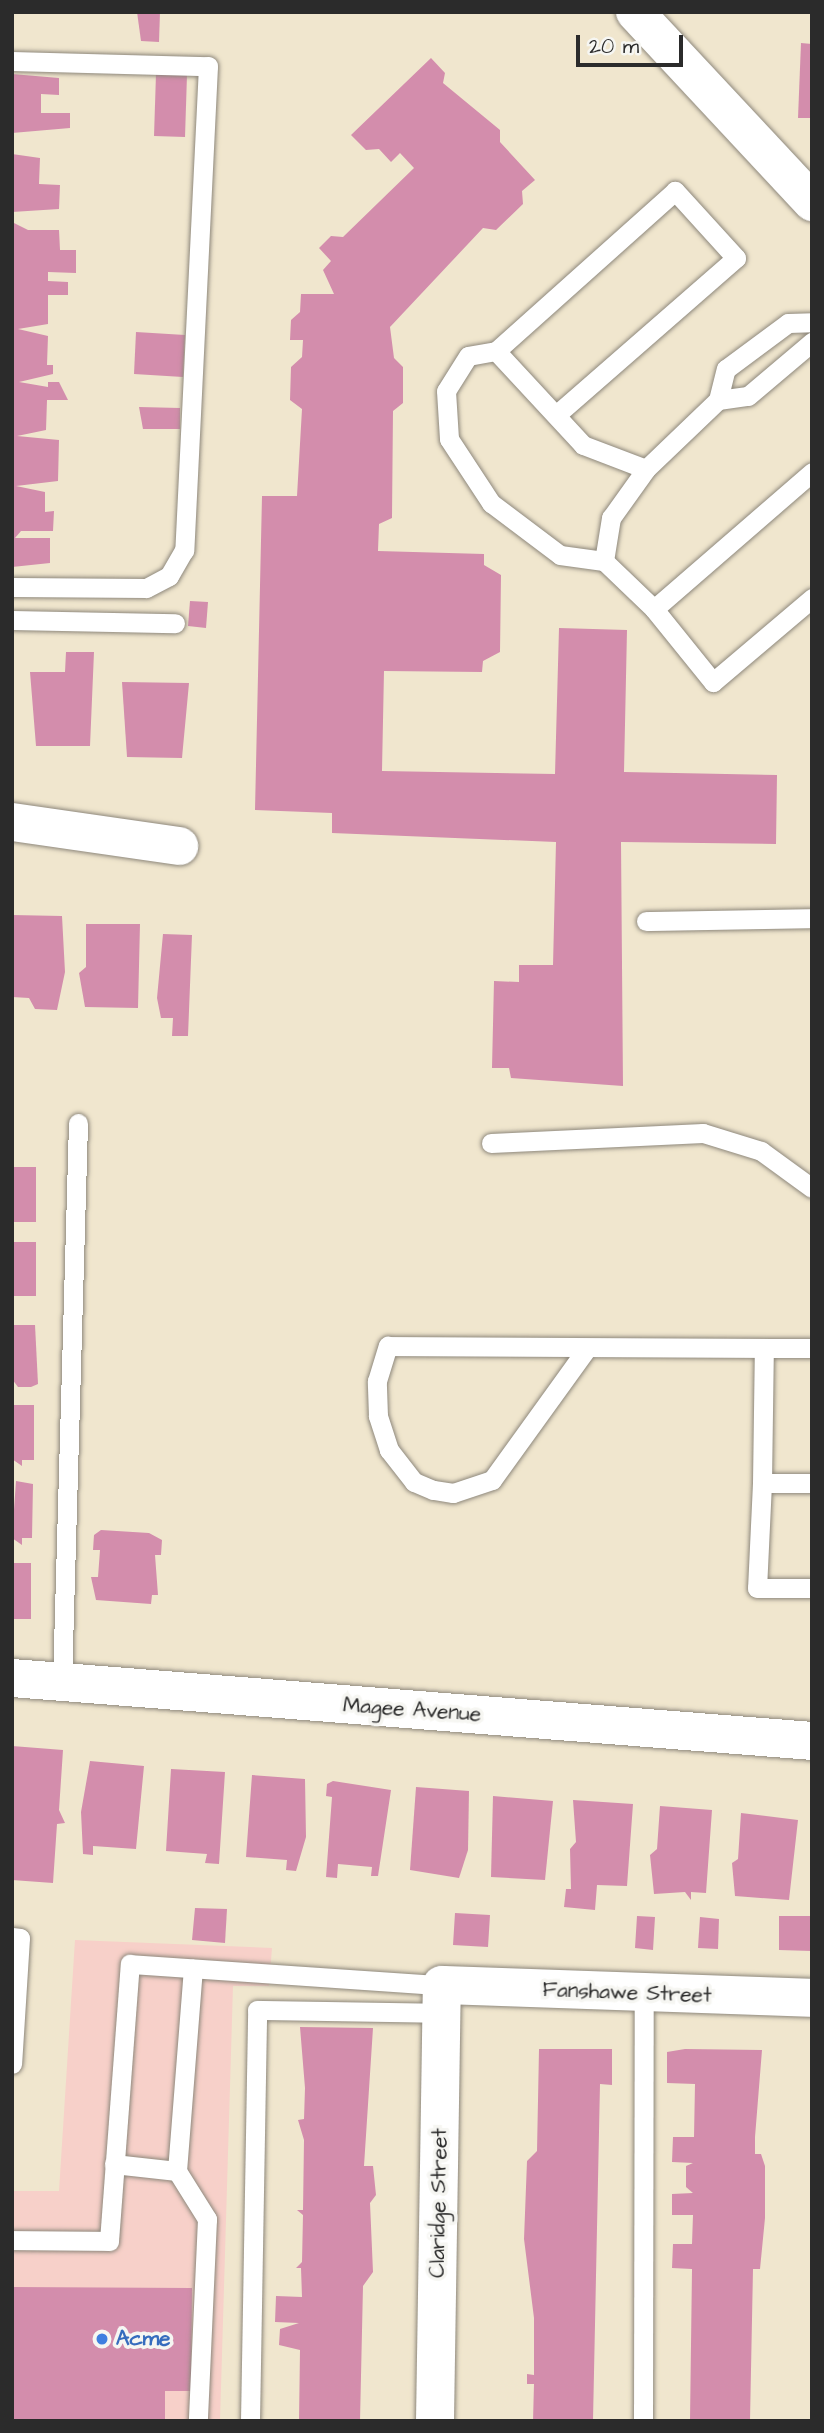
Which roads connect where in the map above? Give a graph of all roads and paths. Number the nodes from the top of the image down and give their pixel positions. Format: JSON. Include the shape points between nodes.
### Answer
{"nodes":[{"id":1,"x":635,"y":12,"type":"edge"},
{"id":2,"x":12,"y":61,"type":"edge"},
{"id":3,"x":812,"y":202,"type":"edge"},
{"id":4,"x":812,"y":322,"type":"edge"},
{"id":5,"x":812,"y":342,"type":"edge"},
{"id":6,"x":496,"y":351,"type":"junction"},
{"id":7,"x":719,"y":401,"type":"junction"},
{"id":8,"x":555,"y":415,"type":"junction"},
{"id":9,"x":646,"y":469,"type":"junction"},
{"id":10,"x":812,"y":472,"type":"edge"},
{"id":11,"x":604,"y":562,"type":"junction"},
{"id":12,"x":12,"y":587,"type":"edge"},
{"id":13,"x":812,"y":598,"type":"edge"},
{"id":14,"x":654,"y":609,"type":"junction"},
{"id":15,"x":12,"y":620,"type":"edge"},
{"id":16,"x":175,"y":623,"type":"dead end"},
{"id":17,"x":12,"y":822,"type":"edge"},
{"id":18,"x":179,"y":846,"type":"dead end"},
{"id":19,"x":812,"y":918,"type":"edge"},
{"id":20,"x":646,"y":922,"type":"dead end"},
{"id":21,"x":78,"y":1123,"type":"dead end"},
{"id":22,"x":491,"y":1143,"type":"dead end"},
{"id":23,"x":812,"y":1188,"type":"edge"},
{"id":24,"x":764,"y":1348,"type":"junction"},
{"id":25,"x":812,"y":1348,"type":"edge"},
{"id":26,"x":585,"y":1351,"type":"junction"},
{"id":27,"x":762,"y":1483,"type":"junction"},
{"id":28,"x":812,"y":1483,"type":"edge"},
{"id":29,"x":812,"y":1588,"type":"edge"},
{"id":30,"x":12,"y":1678,"type":"edge"},
{"id":31,"x":62,"y":1682,"type":"junction"},
{"id":32,"x":812,"y":1741,"type":"edge"},
{"id":33,"x":12,"y":1937,"type":"edge"},
{"id":34,"x":192,"y":1969,"type":"junction"},
{"id":35,"x":644,"y":1994,"type":"junction"},
{"id":36,"x":812,"y":1998,"type":"edge"},
{"id":37,"x":442,"y":1999,"type":"junction"},
{"id":38,"x":13,"y":2043,"type":"edge"},
{"id":39,"x":12,"y":2064,"type":"edge"},
{"id":40,"x":114,"y":2164,"type":"junction"},
{"id":41,"x":177,"y":2171,"type":"junction"},
{"id":42,"x":12,"y":2240,"type":"edge"},
{"id":43,"x":198,"y":2421,"type":"edge"},
{"id":44,"x":250,"y":2421,"type":"edge"},
{"id":45,"x":435,"y":2421,"type":"edge"},
{"id":46,"x":643,"y":2421,"type":"edge"}],
"edges":[{"from":1,"to":3,"type":"street"},
{"from":2,"to":12,"type":"lane","via":[[208,66],[184,550],[169,576],[146,588]]},
{"from":4,"to":7,"type":"lane","via":[[788,323],[726,369]]},
{"from":5,"to":7,"type":"lane","via":[[748,396]]},
{"from":6,"to":8,"type":"lane"},
{"from":6,"to":8,"type":"lane","via":[[675,191],[736,258]]},
{"from":6,"to":11,"type":"lane","via":[[468,356],[446,391],[449,439],[491,503],[561,555]]},
{"from":7,"to":9,"type":"lane"},
{"from":8,"to":9,"type":"lane","via":[[583,445]]},
{"from":9,"to":11,"type":"lane","via":[[611,518]]},
{"from":10,"to":14,"type":"lane"},
{"from":11,"to":14,"type":"lane"},
{"from":13,"to":14,"type":"lane","via":[[713,682]]},
{"from":15,"to":16,"type":"lane"},
{"from":17,"to":18,"type":"street"},
{"from":19,"to":20,"type":"lane"},
{"from":21,"to":31,"type":"lane"},
{"from":22,"to":23,"type":"lane","via":[[703,1133],[761,1151]]},
{"from":24,"to":25,"type":"lane"},
{"from":24,"to":26,"type":"lane"},
{"from":24,"to":27,"type":"lane"},
{"from":26,"to":26,"type":"lane","via":[[388,1346],[377,1381],[378,1416],[399,1468],[424,1486],[453,1493],[492,1480]]},
{"from":27,"to":28,"type":"lane"},
{"from":27,"to":29,"type":"lane","via":[[757,1588]]},
{"from":30,"to":31,"type":"street","name":"Magee Avenue"},
{"from":31,"to":32,"type":"street","name":"Magee Avenue"},
{"from":33,"to":38,"type":"lane","via":[[20,1938]]},
{"from":34,"to":37,"type":"lane"},
{"from":34,"to":40,"type":"lane","via":[[130,1965]]},
{"from":34,"to":41,"type":"lane"},
{"from":35,"to":36,"type":"street","name":"Fanshawe Street"},
{"from":35,"to":37,"type":"street","name":"Fanshawe Street"},
{"from":35,"to":46,"type":"lane"},
{"from":37,"to":44,"type":"lane","via":[[257,2010]]},
{"from":37,"to":45,"type":"street","name":"Claridge Street"},
{"from":38,"to":39,"type":"lane"},
{"from":40,"to":41,"type":"lane"},
{"from":40,"to":42,"type":"lane","via":[[109,2241]]},
{"from":41,"to":43,"type":"lane","via":[[207,2219]]}]}
